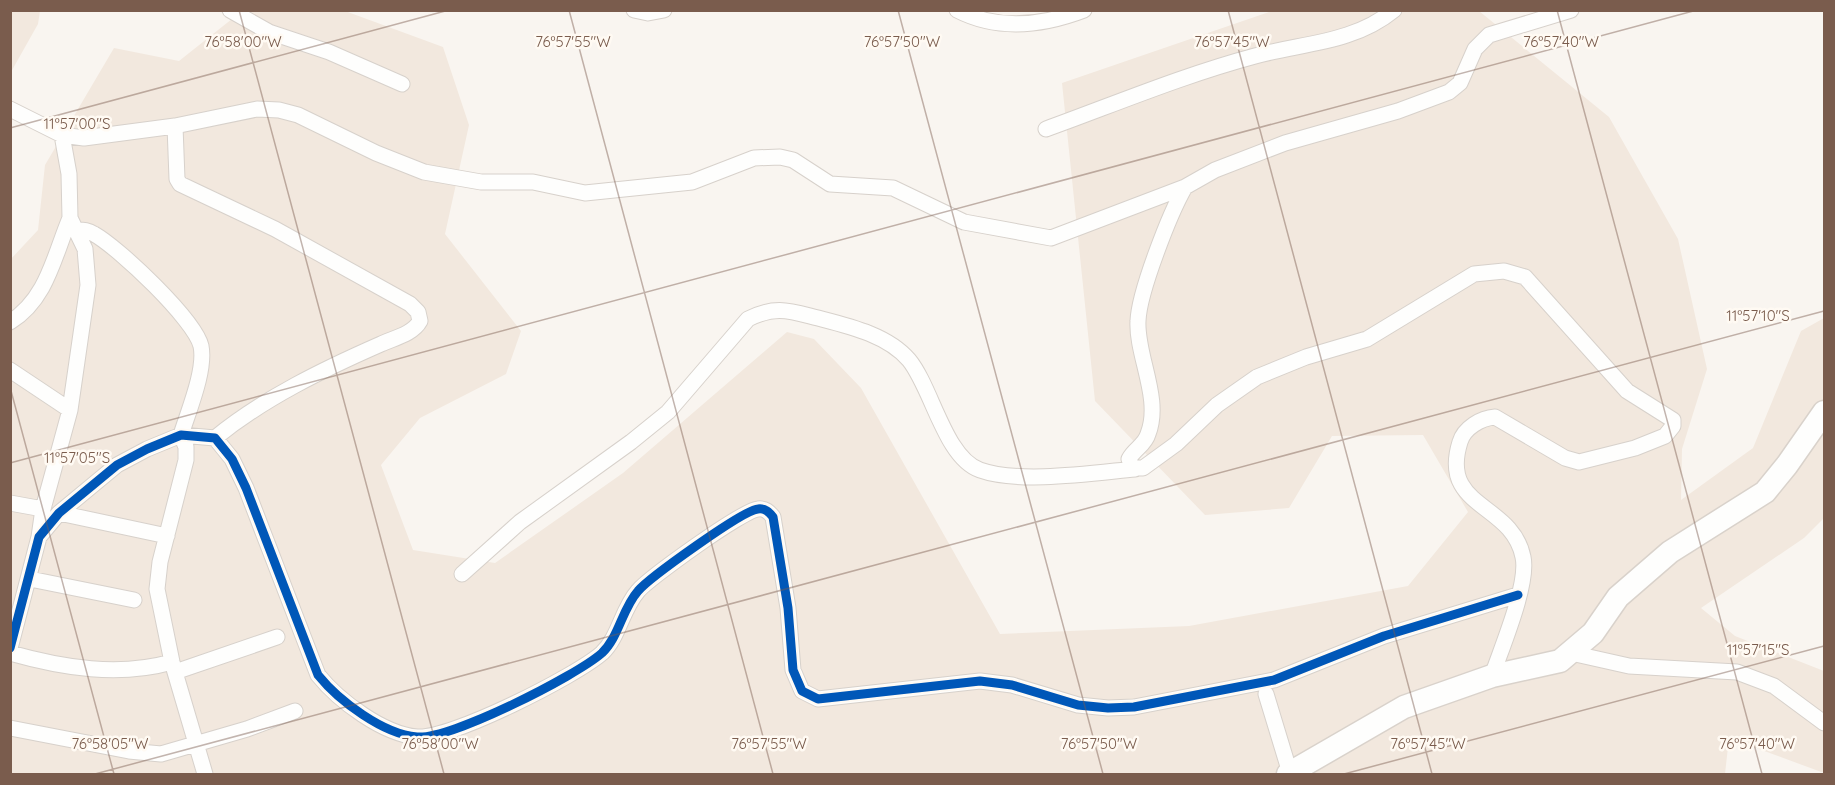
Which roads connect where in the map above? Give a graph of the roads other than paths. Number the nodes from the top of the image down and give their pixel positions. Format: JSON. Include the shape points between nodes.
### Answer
{"nodes":[{"id":1,"x":230,"y":10,"type":"edge"},
{"id":2,"x":634,"y":10,"type":"edge"},
{"id":3,"x":663,"y":10,"type":"edge"},
{"id":4,"x":957,"y":10,"type":"edge"},
{"id":5,"x":1394,"y":10,"type":"edge"},
{"id":6,"x":1571,"y":10,"type":"edge"},
{"id":7,"x":1075,"y":12,"type":"edge"},
{"id":8,"x":402,"y":84,"type":"dead end"},
{"id":9,"x":10,"y":110,"type":"edge"},
{"id":10,"x":175,"y":126,"type":"junction"},
{"id":11,"x":1046,"y":129,"type":"dead end"},
{"id":12,"x":62,"y":135,"type":"junction"},
{"id":13,"x":1185,"y":188,"type":"junction"},
{"id":14,"x":73,"y":224,"type":"junction"},
{"id":15,"x":10,"y":322,"type":"edge"},
{"id":16,"x":10,"y":370,"type":"edge"},
{"id":17,"x":70,"y":410,"type":"junction"},
{"id":18,"x":1824,"y":412,"type":"edge"},
{"id":19,"x":181,"y":435,"type":"junction"},
{"id":20,"x":215,"y":438,"type":"junction"},
{"id":21,"x":1135,"y":469,"type":"junction"},
{"id":22,"x":10,"y":503,"type":"edge"},
{"id":23,"x":43,"y":509,"type":"junction"},
{"id":24,"x":59,"y":513,"type":"junction"},
{"id":25,"x":39,"y":537,"type":"junction"},
{"id":26,"x":167,"y":537,"type":"junction"},
{"id":27,"x":462,"y":574,"type":"dead end"},
{"id":28,"x":30,"y":579,"type":"junction"},
{"id":29,"x":1518,"y":595,"type":"junction"},
{"id":30,"x":134,"y":600,"type":"dead end"},
{"id":31,"x":277,"y":637,"type":"dead end"},
{"id":32,"x":10,"y":648,"type":"edge"},
{"id":33,"x":10,"y":653,"type":"edge"},
{"id":34,"x":1571,"y":653,"type":"junction"},
{"id":35,"x":174,"y":667,"type":"junction"},
{"id":36,"x":1492,"y":676,"type":"junction"},
{"id":37,"x":1266,"y":694,"type":"dead end"},
{"id":38,"x":295,"y":711,"type":"dead end"},
{"id":39,"x":1824,"y":723,"type":"edge"},
{"id":40,"x":10,"y":728,"type":"edge"},
{"id":41,"x":196,"y":746,"type":"junction"},
{"id":42,"x":205,"y":774,"type":"edge"},
{"id":43,"x":1289,"y":774,"type":"edge"}],
"edges":[{"from":1,"to":8,"type":"street","via":[[269,32],[329,52]]},
{"from":2,"to":3,"type":"street"},
{"from":4,"to":7,"type":"street","via":[[1002,24],[1034,24]]},
{"from":5,"to":11,"type":"street","via":[[1358,33],[1255,56]]},
{"from":6,"to":13,"type":"street","via":[[1489,35],[1475,49],[1460,82],[1449,92],[1286,143],[1215,170]]},
{"from":9,"to":12,"type":"street"},
{"from":10,"to":12,"type":"street","via":[[84,138]]},
{"from":10,"to":13,"type":"street","via":[[257,110],[279,110],[424,172],[481,182],[533,182],[585,193],[692,182],[748,160],[780,157],[793,160],[830,184],[893,188],[964,222],[1044,238],[1068,234]]},
{"from":10,"to":20,"type":"street","via":[[180,184],[275,229],[410,304],[420,321],[410,332],[333,365]]},
{"from":12,"to":14,"type":"street"},
{"from":13,"to":21,"type":"street","via":[[1166,227],[1138,314],[1149,381],[1150,425],[1145,441],[1129,459]]},
{"from":14,"to":15,"type":"street","via":[[41,290],[24,314]]},
{"from":14,"to":17,"type":"street","via":[[85,249],[88,285]]},
{"from":14,"to":19,"type":"street","via":[[110,245],[195,330],[201,348],[198,381]]},
{"from":16,"to":17,"type":"street"},
{"from":17,"to":23,"type":"street"},
{"from":18,"to":34,"type":"street","via":[[1764,492],[1670,552],[1618,597],[1593,633]]},
{"from":19,"to":20,"type":"street"},
{"from":19,"to":24,"type":"street","via":[[117,465]]},
{"from":19,"to":26,"type":"street","via":[[186,460]]},
{"from":20,"to":29,"type":"street","via":[[240,473],[318,675],[338,696],[369,718],[417,737],[473,721],[585,666],[604,651],[624,611],[649,580],[756,509],[766,510],[773,517],[795,678],[802,691],[818,699],[980,681],[1012,685],[1078,705],[1134,707],[1274,680],[1384,636]]},
{"from":21,"to":27,"type":"street","via":[[1019,476],[980,470],[967,463],[949,439],[908,359],[882,339],[782,309],[764,311],[748,319],[668,412],[520,522]]},
{"from":21,"to":29,"type":"street","via":[[1143,468],[1176,444],[1217,405],[1257,377],[1367,339],[1464,278],[1494,271],[1514,272],[1529,282],[1627,391],[1674,423],[1665,436],[1618,454],[1578,462],[1499,418],[1490,417],[1466,431],[1456,455],[1456,473],[1466,493],[1502,521],[1516,538],[1524,560]]},
{"from":22,"to":23,"type":"street"},
{"from":23,"to":25,"type":"street"},
{"from":24,"to":25,"type":"street"},
{"from":24,"to":26,"type":"street"},
{"from":25,"to":28,"type":"street"},
{"from":26,"to":35,"type":"street","via":[[157,589]]},
{"from":28,"to":30,"type":"street"},
{"from":28,"to":32,"type":"street"},
{"from":29,"to":36,"type":"street"},
{"from":31,"to":35,"type":"street"},
{"from":33,"to":35,"type":"street","via":[[110,670]]},
{"from":34,"to":36,"type":"street","via":[[1560,661]]},
{"from":34,"to":39,"type":"street","via":[[1629,666],[1737,672],[1774,686]]},
{"from":35,"to":41,"type":"street"},
{"from":36,"to":43,"type":"street","via":[[1404,707]]},
{"from":37,"to":43,"type":"street"},
{"from":38,"to":41,"type":"street"},
{"from":40,"to":41,"type":"street","via":[[145,754]]},
{"from":41,"to":42,"type":"street"}]}
